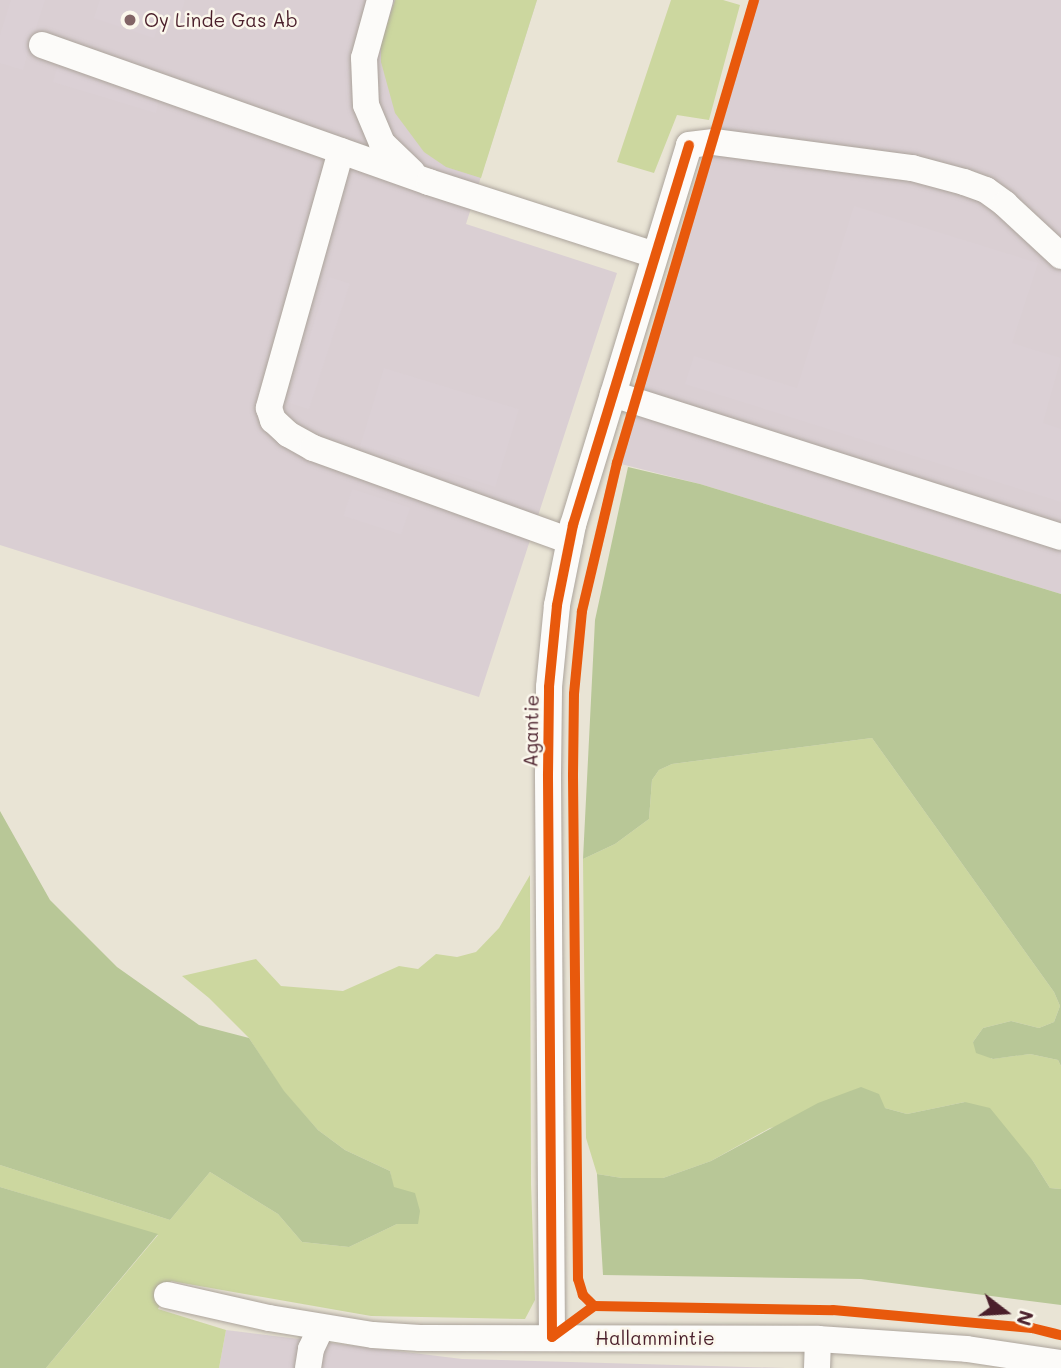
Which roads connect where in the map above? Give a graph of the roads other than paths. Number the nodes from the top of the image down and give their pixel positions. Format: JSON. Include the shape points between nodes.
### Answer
{"nodes":[{"id":1,"x":380,"y":0,"type":"edge"},
{"id":2,"x":42,"y":45,"type":"dead end"},
{"id":3,"x":341,"y":151,"type":"junction"},
{"id":4,"x":429,"y":182,"type":"junction"},
{"id":5,"x":655,"y":255,"type":"junction"},
{"id":6,"x":1061,"y":256,"type":"edge"},
{"id":7,"x":612,"y":394,"type":"junction"},
{"id":8,"x":1061,"y":537,"type":"edge"},
{"id":9,"x":570,"y":541,"type":"junction"},
{"id":10,"x":167,"y":1295,"type":"dead end"},
{"id":11,"x":321,"y":1328,"type":"junction"},
{"id":12,"x":552,"y":1337,"type":"junction"},
{"id":13,"x":818,"y":1339,"type":"junction"},
{"id":14,"x":1061,"y":1363,"type":"edge"},
{"id":15,"x":308,"y":1368,"type":"edge"},
{"id":16,"x":817,"y":1368,"type":"edge"}],
"edges":[{"from":1,"to":4,"type":"street","via":[[364,58],[366,106],[382,143],[403,166]]},
{"from":2,"to":3,"type":"street"},
{"from":3,"to":4,"type":"street"},
{"from":3,"to":9,"type":"street","via":[[270,408],[273,420],[313,448]]},
{"from":4,"to":5,"type":"street"},
{"from":5,"to":6,"type":"street","name":"Agantie","via":[[689,145],[713,142],[912,168],[964,182],[1005,204]]},
{"from":5,"to":7,"type":"street","name":"Agantie"},
{"from":7,"to":8,"type":"street"},
{"from":7,"to":9,"type":"street","name":"Agantie"},
{"from":9,"to":12,"type":"street","name":"Agantie","via":[[557,605],[549,687]]},
{"from":10,"to":11,"type":"street","name":"Hallammintie"},
{"from":11,"to":12,"type":"street","name":"Hallammintie","via":[[419,1338]]},
{"from":11,"to":15,"type":"street"},
{"from":12,"to":13,"type":"street","name":"Hallammintie"},
{"from":13,"to":14,"type":"street","name":"Hallammintie","via":[[967,1349]]},
{"from":13,"to":16,"type":"street"}]}
